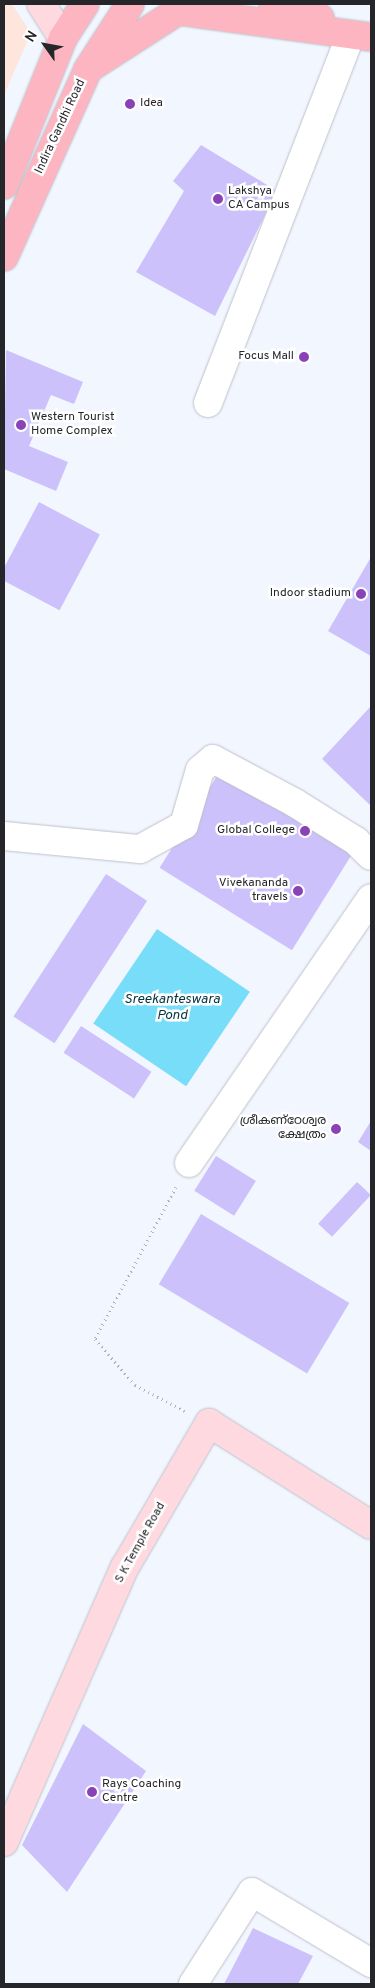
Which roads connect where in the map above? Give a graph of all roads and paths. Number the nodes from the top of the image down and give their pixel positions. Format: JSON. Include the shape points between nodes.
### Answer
{"nodes":[{"id":1,"x":41,"y":4,"type":"edge"},
{"id":2,"x":85,"y":4,"type":"edge"},
{"id":3,"x":130,"y":4,"type":"edge"},
{"id":4,"x":273,"y":4,"type":"edge"},
{"id":5,"x":364,"y":36,"type":"edge"},
{"id":6,"x":63,"y":38,"type":"junction"},
{"id":7,"x":88,"y":69,"type":"junction"},
{"id":8,"x":4,"y":185,"type":"edge"},
{"id":9,"x":4,"y":257,"type":"edge"},
{"id":10,"x":208,"y":403,"type":"dead end"},
{"id":11,"x":4,"y":836,"type":"edge"},
{"id":12,"x":371,"y":856,"type":"edge"},
{"id":13,"x":371,"y":898,"type":"edge"},
{"id":14,"x":189,"y":1162,"type":"joint"},
{"id":15,"x":209,"y":1423,"type":"junction"},
{"id":16,"x":371,"y":1525,"type":"edge"},
{"id":17,"x":4,"y":1842,"type":"edge"},
{"id":18,"x":371,"y":1962,"type":"edge"},
{"id":19,"x":192,"y":1984,"type":"edge"}],
"edges":[{"from":1,"to":6,"type":"street"},
{"from":2,"to":6,"type":"main road"},
{"from":3,"to":7,"type":"main road","name":"Indira Gandhi Road"},
{"from":4,"to":5,"type":"main road"},
{"from":5,"to":7,"type":"main road","via":[[178,11]]},
{"from":5,"to":10,"type":"street"},
{"from":6,"to":8,"type":"main road"},
{"from":7,"to":9,"type":"main road","name":"Indira Gandhi Road"},
{"from":11,"to":12,"type":"street","via":[[140,849],[184,825],[200,770],[213,759],[295,803],[356,841]]},
{"from":13,"to":14,"type":"street"},
{"from":14,"to":15,"type":"path","via":[[95,1339],[135,1385]]},
{"from":15,"to":16,"type":"street"},
{"from":15,"to":17,"type":"street","name":"S K Temple Road","via":[[125,1567]]},
{"from":18,"to":19,"type":"street","via":[[252,1892]]}]}
